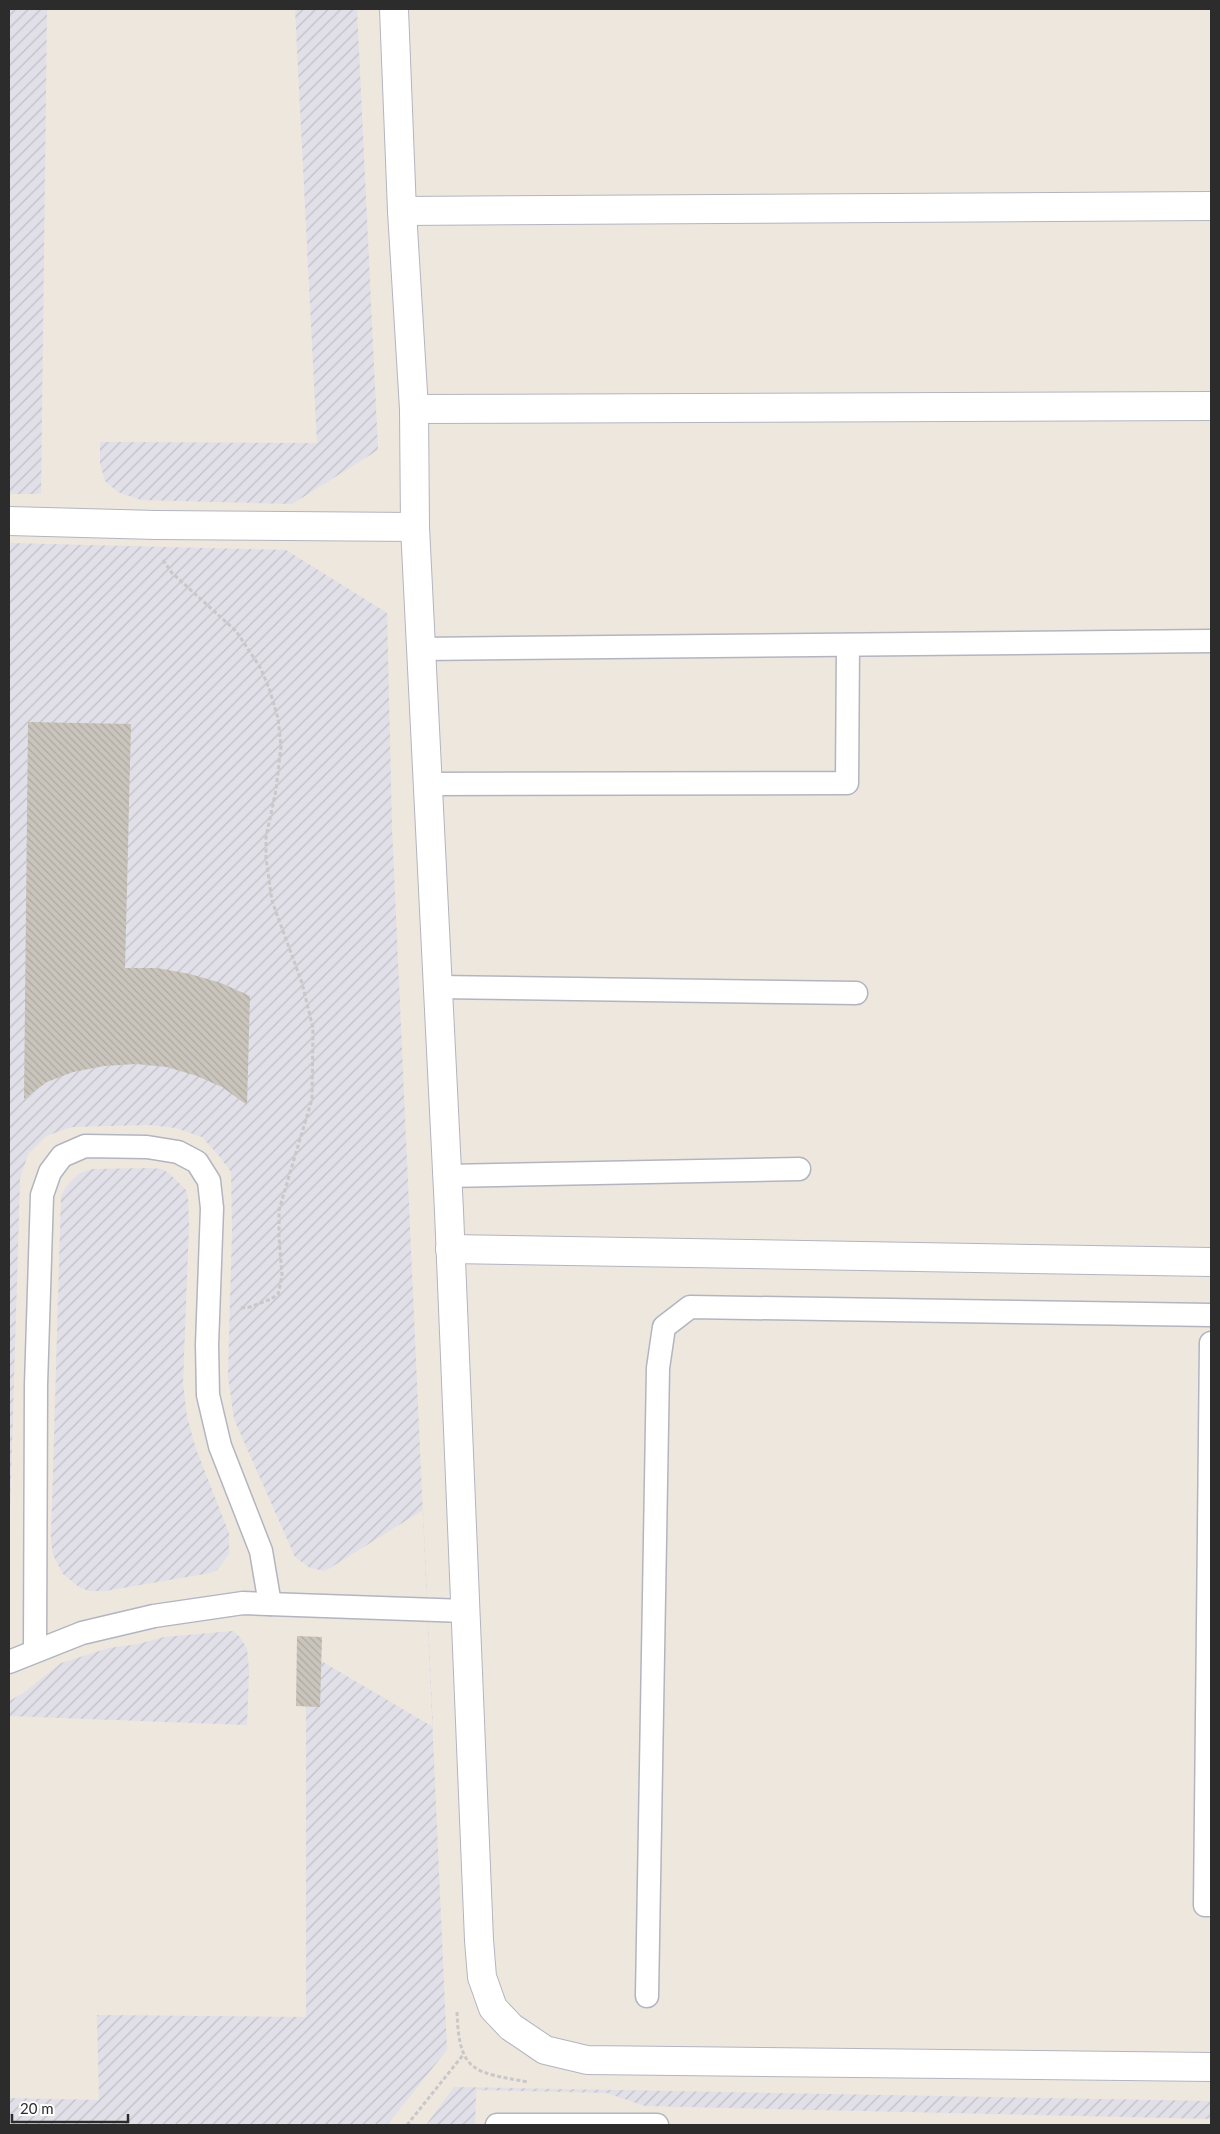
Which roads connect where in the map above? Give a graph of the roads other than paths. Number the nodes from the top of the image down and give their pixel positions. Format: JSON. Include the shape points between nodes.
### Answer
{"nodes":[{"id":1,"x":394,"y":9,"type":"edge"},
{"id":2,"x":1211,"y":206,"type":"edge"},
{"id":3,"x":402,"y":211,"type":"junction"},
{"id":4,"x":1211,"y":406,"type":"edge"},
{"id":5,"x":414,"y":409,"type":"junction"},
{"id":6,"x":9,"y":521,"type":"edge"},
{"id":7,"x":415,"y":527,"type":"junction"},
{"id":8,"x":1211,"y":641,"type":"edge"},
{"id":9,"x":848,"y":644,"type":"junction"},
{"id":10,"x":421,"y":649,"type":"junction"},
{"id":11,"x":428,"y":784,"type":"junction"},
{"id":12,"x":438,"y":987,"type":"junction"},
{"id":13,"x":856,"y":993,"type":"dead end"},
{"id":14,"x":799,"y":1169,"type":"dead end"},
{"id":15,"x":447,"y":1176,"type":"junction"},
{"id":16,"x":450,"y":1249,"type":"junction"},
{"id":17,"x":1211,"y":1262,"type":"edge"},
{"id":18,"x":1211,"y":1315,"type":"edge"},
{"id":19,"x":1211,"y":1343,"type":"edge"},
{"id":20,"x":270,"y":1604,"type":"junction"},
{"id":21,"x":465,"y":1611,"type":"junction"},
{"id":22,"x":36,"y":1651,"type":"junction"},
{"id":23,"x":9,"y":1662,"type":"edge"},
{"id":24,"x":1211,"y":1905,"type":"edge"},
{"id":25,"x":648,"y":1996,"type":"dead end"},
{"id":26,"x":1211,"y":2067,"type":"edge"},
{"id":27,"x":497,"y":2125,"type":"edge"},
{"id":28,"x":657,"y":2125,"type":"edge"}],
"edges":[{"from":1,"to":3,"type":"street"},
{"from":2,"to":3,"type":"street"},
{"from":3,"to":5,"type":"street"},
{"from":4,"to":5,"type":"street"},
{"from":5,"to":7,"type":"street"},
{"from":6,"to":7,"type":"street"},
{"from":7,"to":10,"type":"street"},
{"from":8,"to":9,"type":"lane"},
{"from":9,"to":10,"type":"lane"},
{"from":9,"to":11,"type":"lane","via":[[847,783]]},
{"from":10,"to":11,"type":"street"},
{"from":11,"to":12,"type":"street"},
{"from":12,"to":13,"type":"lane"},
{"from":12,"to":15,"type":"street"},
{"from":14,"to":15,"type":"lane"},
{"from":15,"to":16,"type":"street"},
{"from":16,"to":17,"type":"street"},
{"from":16,"to":21,"type":"street"},
{"from":18,"to":25,"type":"lane","via":[[690,1307],[664,1327],[658,1378]]},
{"from":19,"to":24,"type":"lane","via":[[1205,1905]]},
{"from":20,"to":21,"type":"lane"},
{"from":20,"to":22,"type":"lane","via":[[243,1603],[154,1616],[82,1633]]},
{"from":20,"to":22,"type":"lane","via":[[261,1552],[220,1446],[208,1395],[212,1208],[209,1181],[197,1162],[178,1152],[147,1147],[85,1146],[62,1156],[50,1172],[42,1195],[36,1385]]},
{"from":21,"to":26,"type":"street","via":[[482,1977],[493,2008],[511,2027],[545,2050],[586,2060]]},
{"from":22,"to":23,"type":"lane"},
{"from":27,"to":28,"type":"lane"}]}
